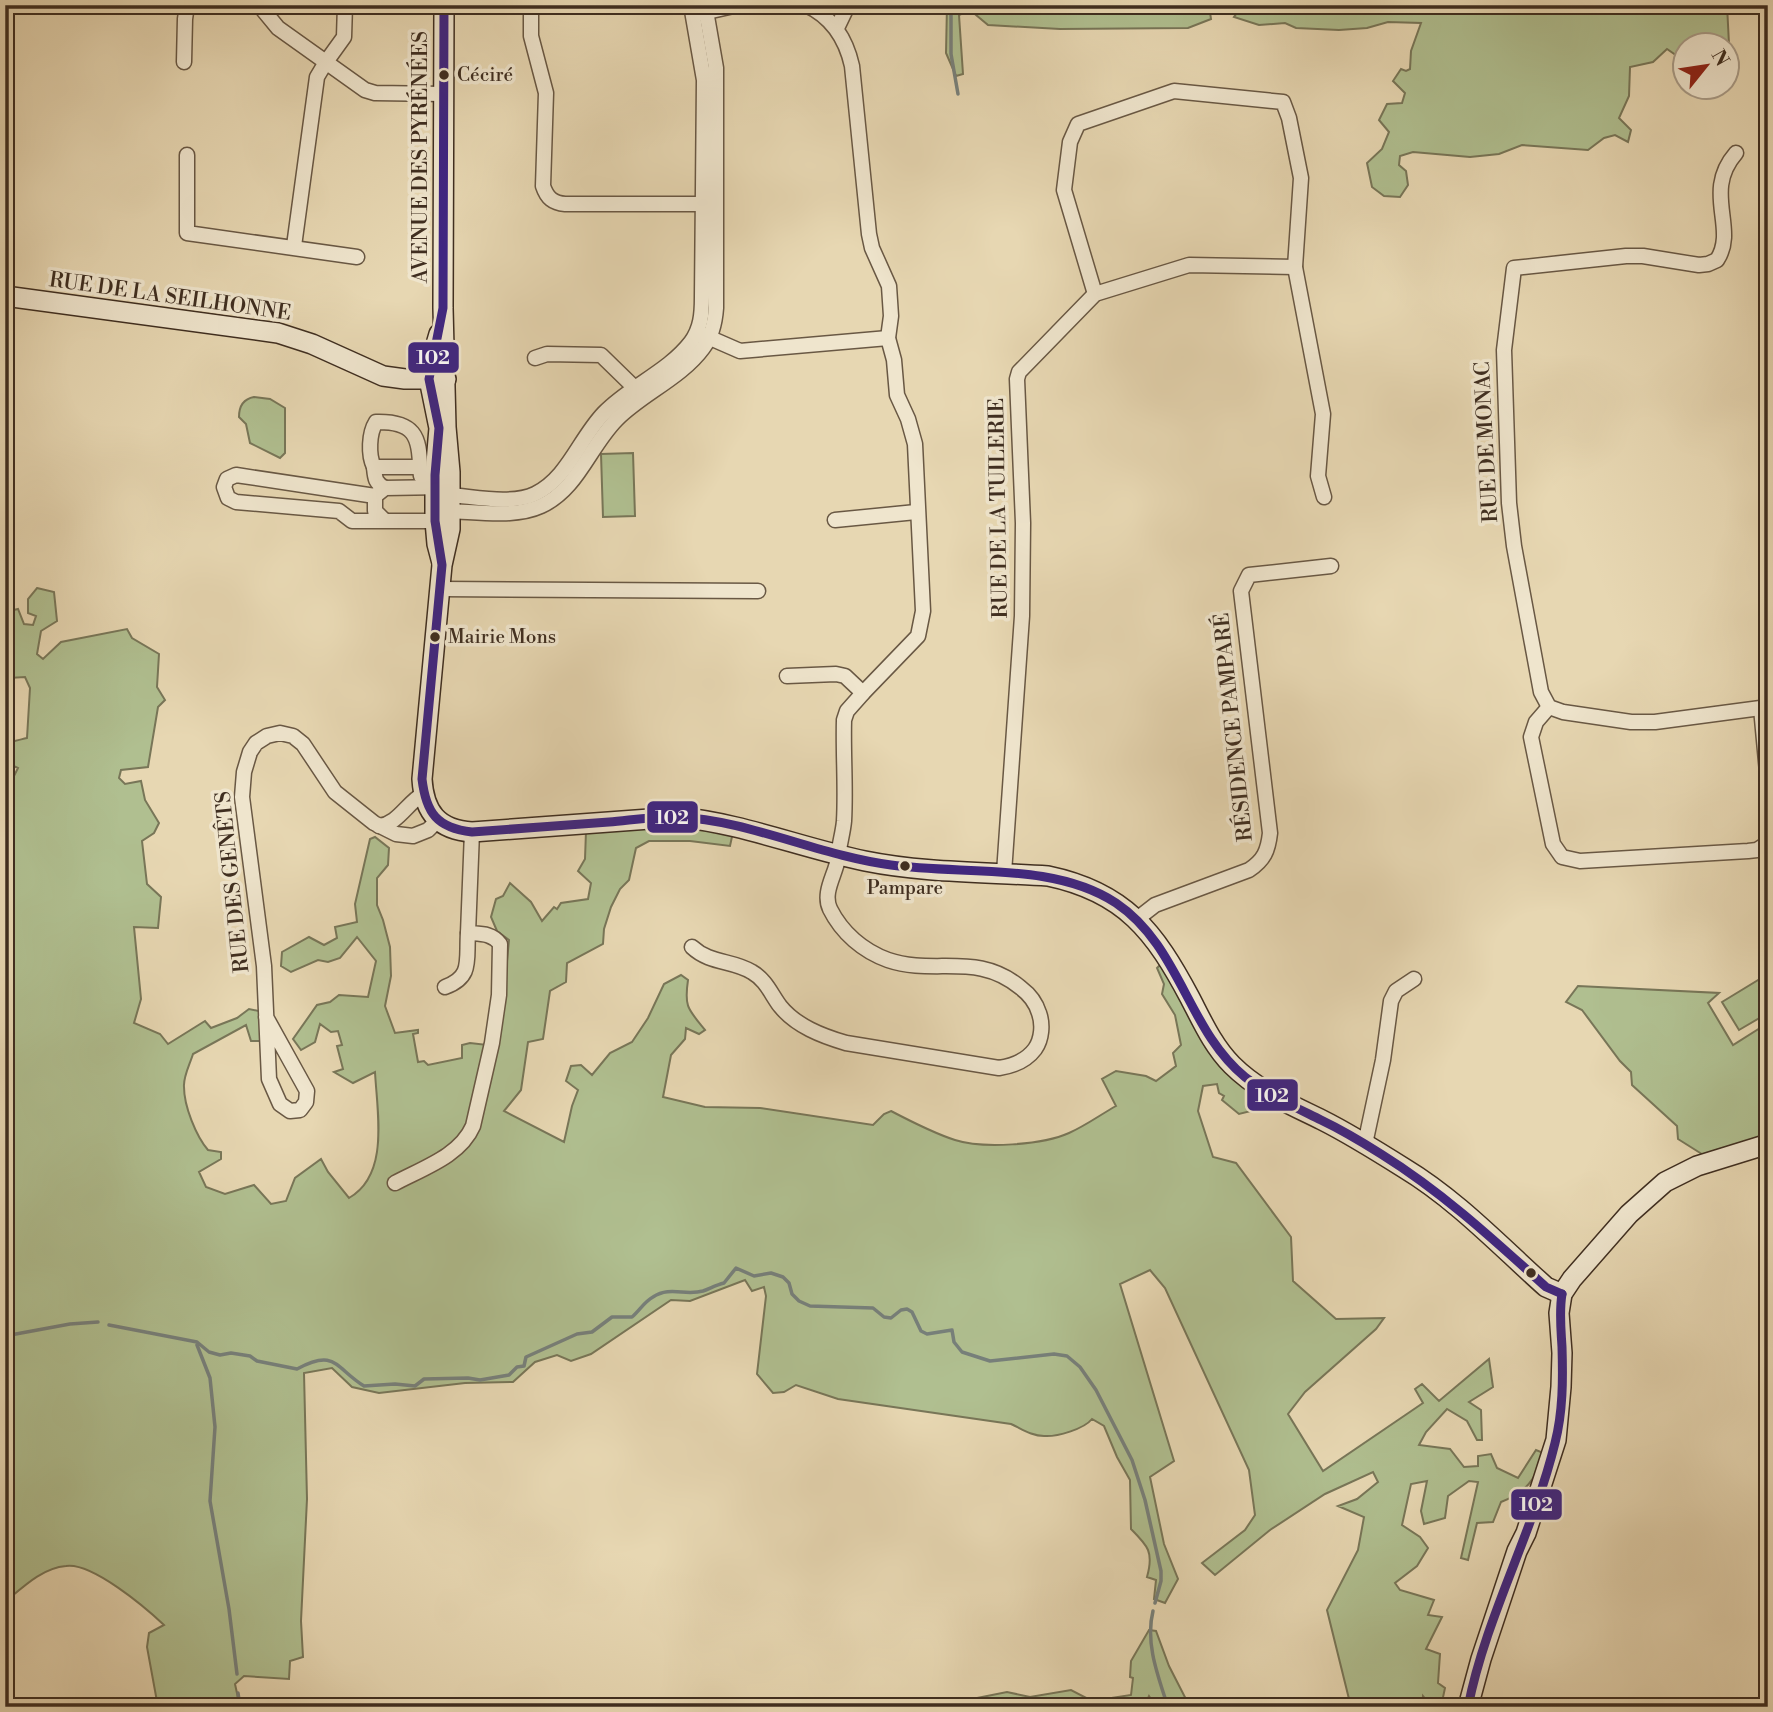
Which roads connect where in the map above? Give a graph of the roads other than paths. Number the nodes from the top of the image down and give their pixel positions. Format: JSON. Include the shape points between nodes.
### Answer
{"nodes":[{"id":1,"x":191,"y":5,"type":"edge"},
{"id":2,"x":259,"y":5,"type":"edge"},
{"id":3,"x":345,"y":5,"type":"edge"},
{"id":4,"x":444,"y":5,"type":"edge"},
{"id":5,"x":531,"y":5,"type":"edge"},
{"id":6,"x":738,"y":5,"type":"edge"},
{"id":7,"x":806,"y":5,"type":"edge"},
{"id":8,"x":848,"y":5,"type":"edge"},
{"id":9,"x":699,"y":10,"type":"edge"},
{"id":10,"x":836,"y":28,"type":"junction"},
{"id":11,"x":184,"y":62,"type":"dead end"},
{"id":12,"x":326,"y":62,"type":"junction"},
{"id":13,"x":444,"y":94,"type":"junction"},
{"id":14,"x":1737,"y":153,"type":"dead end"},
{"id":15,"x":187,"y":155,"type":"dead end"},
{"id":16,"x":709,"y":204,"type":"junction"},
{"id":17,"x":294,"y":246,"type":"junction"},
{"id":18,"x":357,"y":257,"type":"dead end"},
{"id":19,"x":1295,"y":267,"type":"junction"},
{"id":20,"x":1095,"y":294,"type":"junction"},
{"id":21,"x":5,"y":296,"type":"edge"},
{"id":22,"x":704,"y":335,"type":"junction"},
{"id":23,"x":888,"y":338,"type":"junction"},
{"id":24,"x":535,"y":358,"type":"dead end"},
{"id":25,"x":437,"y":379,"type":"junction"},
{"id":26,"x":639,"y":391,"type":"junction"},
{"id":27,"x":374,"y":467,"type":"junction"},
{"id":28,"x":420,"y":469,"type":"junction"},
{"id":29,"x":380,"y":492,"type":"junction"},
{"id":30,"x":1324,"y":498,"type":"dead end"},
{"id":31,"x":438,"y":502,"type":"junction"},
{"id":32,"x":916,"y":512,"type":"junction"},
{"id":33,"x":384,"y":520,"type":"junction"},
{"id":34,"x":835,"y":520,"type":"dead end"},
{"id":35,"x":1331,"y":566,"type":"dead end"},
{"id":36,"x":441,"y":589,"type":"junction"},
{"id":37,"x":758,"y":591,"type":"dead end"},
{"id":38,"x":787,"y":676,"type":"dead end"},
{"id":39,"x":863,"y":693,"type":"junction"},
{"id":40,"x":1549,"y":707,"type":"junction"},
{"id":41,"x":1765,"y":707,"type":"edge"},
{"id":42,"x":1768,"y":783,"type":"edge"},
{"id":43,"x":423,"y":794,"type":"junction"},
{"id":44,"x":438,"y":820,"type":"junction"},
{"id":45,"x":379,"y":825,"type":"junction"},
{"id":46,"x":472,"y":832,"type":"junction"},
{"id":47,"x":1768,"y":843,"type":"edge"},
{"id":48,"x":838,"y":855,"type":"junction"},
{"id":49,"x":1004,"y":873,"type":"junction"},
{"id":50,"x":1137,"y":919,"type":"junction"},
{"id":51,"x":468,"y":933,"type":"junction"},
{"id":52,"x":692,"y":947,"type":"dead end"},
{"id":53,"x":1414,"y":979,"type":"dead end"},
{"id":54,"x":445,"y":988,"type":"dead end"},
{"id":55,"x":266,"y":1017,"type":"junction"},
{"id":56,"x":1365,"y":1144,"type":"junction"},
{"id":57,"x":1768,"y":1144,"type":"edge"},
{"id":58,"x":396,"y":1183,"type":"dead end"},
{"id":59,"x":1562,"y":1294,"type":"junction"},
{"id":60,"x":1468,"y":1707,"type":"edge"}],
"edges":[{"from":1,"to":11,"type":"street","via":[[185,19]]},
{"from":2,"to":12,"type":"street","via":[[278,28]]},
{"from":3,"to":12,"type":"street","via":[[344,37]]},
{"from":4,"to":13,"type":"street","name":"AVENUE DES PYRÉNÉES"},
{"from":5,"to":16,"type":"street","via":[[534,50],[546,93],[546,195],[565,204]]},
{"from":6,"to":9,"type":"street"},
{"from":7,"to":10,"type":"street"},
{"from":8,"to":10,"type":"street"},
{"from":9,"to":16,"type":"street","via":[[716,68]]},
{"from":10,"to":23,"type":"street","via":[[852,66],[872,248],[889,286]]},
{"from":12,"to":13,"type":"street","via":[[370,92]]},
{"from":12,"to":17,"type":"street","via":[[317,77]]},
{"from":13,"to":25,"type":"street","name":"AVENUE DES PYRÉNÉES","via":[[443,309]]},
{"from":14,"to":40,"type":"street","name":"RUE DE MONAC","via":[[1722,174],[1723,244],[1717,260],[1699,265],[1626,256],[1514,268],[1504,350],[1509,503],[1541,692]]},
{"from":15,"to":17,"type":"street","via":[[187,233]]},
{"from":16,"to":22,"type":"street","via":[[716,308]]},
{"from":17,"to":18,"type":"street"},
{"from":19,"to":20,"type":"street","name":"RUE DE LA TUILERIE","via":[[1189,265]]},
{"from":19,"to":20,"type":"street","via":[[1301,178],[1283,102],[1174,91],[1078,124],[1070,142],[1064,190]]},
{"from":19,"to":30,"type":"street","via":[[1323,414],[1318,476]]},
{"from":20,"to":49,"type":"street","name":"RUE DE LA TUILERIE","via":[[1024,366],[1017,379],[1022,616]]},
{"from":21,"to":25,"type":"street","name":"RUE DE LA SEILHONNE","via":[[278,333],[383,376]]},
{"from":22,"to":23,"type":"street","via":[[740,351]]},
{"from":22,"to":26,"type":"street","via":[[685,367]]},
{"from":23,"to":32,"type":"street","via":[[897,395],[915,444]]},
{"from":24,"to":26,"type":"street","via":[[601,355]]},
{"from":25,"to":31,"type":"street","name":"AVENUE DES PYRÉNÉES"},
{"from":26,"to":31,"type":"street","via":[[569,475],[567,489],[550,502],[535,509]]},
{"from":27,"to":28,"type":"street"},
{"from":27,"to":28,"type":"street","via":[[370,460],[372,429],[376,422],[387,422],[407,428],[417,438]]},
{"from":27,"to":29,"type":"street"},
{"from":28,"to":31,"type":"street"},
{"from":29,"to":31,"type":"street"},
{"from":29,"to":33,"type":"street","via":[[375,511]]},
{"from":29,"to":33,"type":"street","via":[[236,475],[227,479],[224,487],[228,498],[236,502],[339,511],[352,522]]},
{"from":31,"to":33,"type":"street"},
{"from":31,"to":36,"type":"street","name":"AVENUE DES PYRÉNÉES","via":[[450,536]]},
{"from":32,"to":34,"type":"street"},
{"from":32,"to":39,"type":"street","via":[[922,626],[912,644]]},
{"from":35,"to":50,"type":"street","name":"RÉSIDENCE PAMPARÉ","via":[[1249,575],[1241,591],[1270,832],[1262,862],[1155,905]]},
{"from":36,"to":37,"type":"street"},
{"from":36,"to":43,"type":"street","name":"AVENUE DES PYRÉNÉES"},
{"from":38,"to":39,"type":"street","via":[[845,676]]},
{"from":39,"to":48,"type":"street","via":[[844,720],[844,826]]},
{"from":40,"to":41,"type":"street","via":[[1631,722]]},
{"from":40,"to":47,"type":"street","via":[[1531,737],[1553,844],[1562,857],[1580,861],[1748,851]]},
{"from":41,"to":42,"type":"street"},
{"from":43,"to":44,"type":"street"},
{"from":43,"to":45,"type":"street","via":[[393,821]]},
{"from":44,"to":45,"type":"street","name":"RUE DES GENÊTS","via":[[413,836]]},
{"from":44,"to":46,"type":"street","via":[[457,831]]},
{"from":45,"to":55,"type":"street","name":"RUE DES GENÊTS","via":[[329,785],[299,740],[274,734],[253,747],[242,797],[264,966]]},
{"from":46,"to":48,"type":"street","via":[[677,817],[732,825]]},
{"from":46,"to":51,"type":"street"},
{"from":48,"to":49,"type":"street","via":[[904,868]]},
{"from":48,"to":52,"type":"street","via":[[828,904],[847,933],[867,951],[891,961],[981,967],[1008,978],[1032,999],[1041,1017],[1039,1041],[1027,1057],[1009,1066],[987,1067],[838,1041],[793,1018],[756,974],[705,957]]},
{"from":49,"to":50,"type":"street","via":[[1070,880]]},
{"from":50,"to":56,"type":"street","via":[[1164,951],[1209,1034],[1231,1063],[1258,1087]]},
{"from":51,"to":54,"type":"street","via":[[466,974]]},
{"from":51,"to":58,"type":"street","via":[[489,935],[500,944],[492,1043],[473,1126],[458,1147]]},
{"from":53,"to":56,"type":"street","via":[[1396,991],[1391,1001]]},
{"from":55,"to":55,"type":"street","name":"RUE DES GENÊTS","via":[[271,1086],[285,1109],[300,1110],[307,1091]]},
{"from":56,"to":59,"type":"street","via":[[1440,1192],[1546,1287]]},
{"from":57,"to":59,"type":"street","via":[[1697,1166],[1665,1182],[1629,1214]]},
{"from":59,"to":60,"type":"street","via":[[1556,1440],[1480,1659]]}]}
